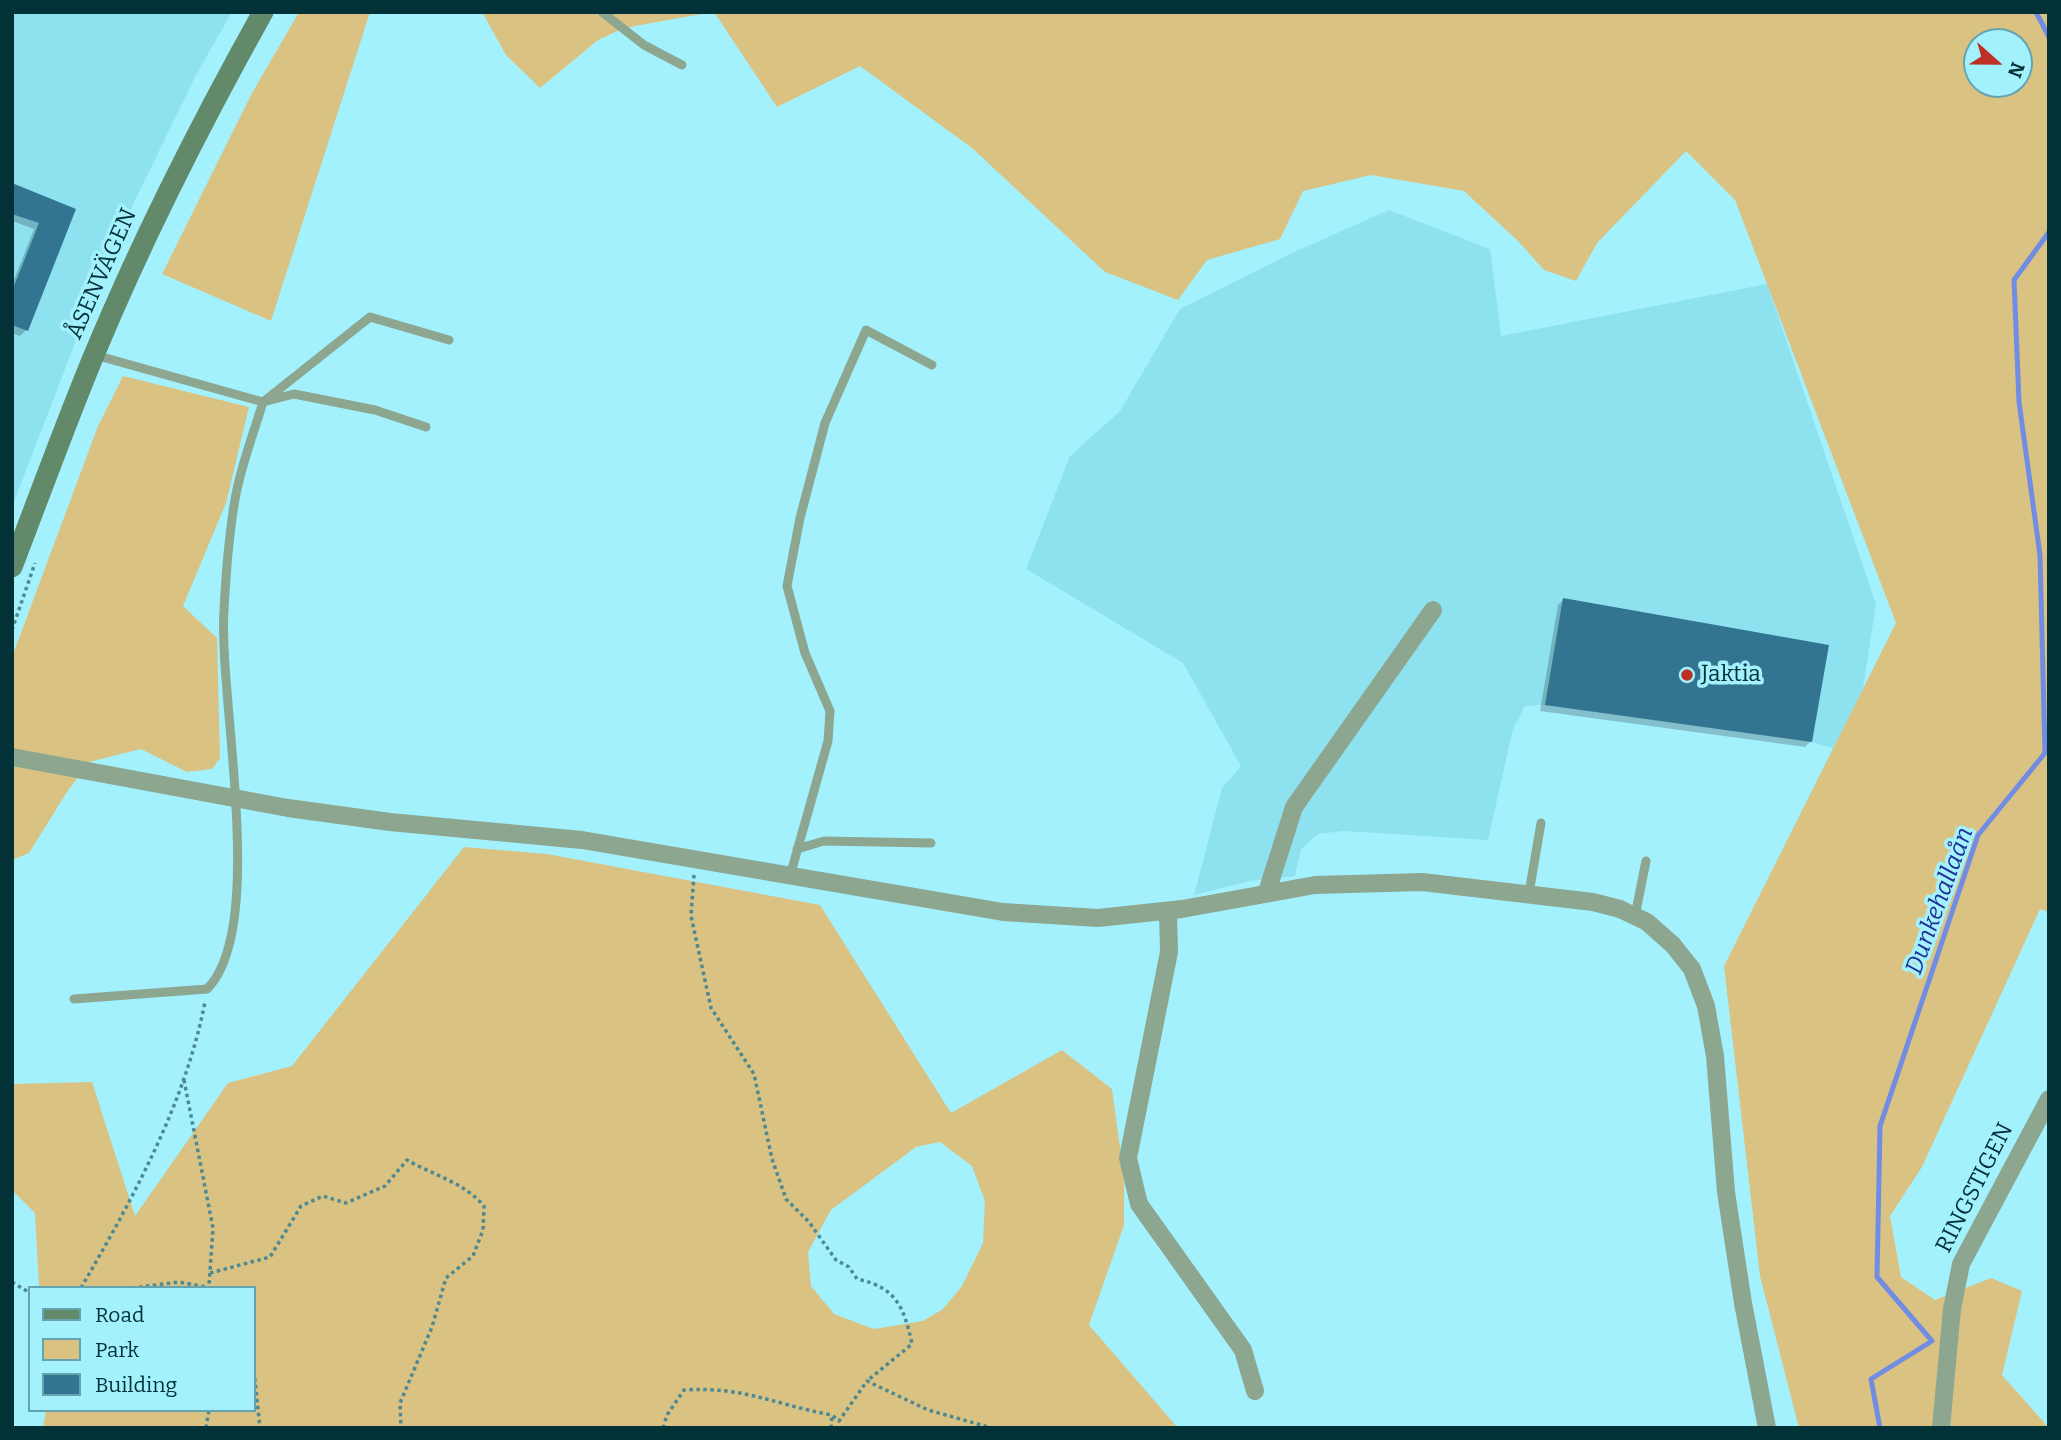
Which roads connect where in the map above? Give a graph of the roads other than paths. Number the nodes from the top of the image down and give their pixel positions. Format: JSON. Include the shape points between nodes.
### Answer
{"nodes":[{"id":1,"x":263,"y":12,"type":"edge"},
{"id":2,"x":601,"y":12,"type":"edge"},
{"id":3,"x":682,"y":65,"type":"dead end"},
{"id":4,"x":449,"y":341,"type":"dead end"},
{"id":5,"x":94,"y":355,"type":"junction"},
{"id":6,"x":932,"y":365,"type":"dead end"},
{"id":7,"x":263,"y":402,"type":"junction"},
{"id":8,"x":426,"y":427,"type":"dead end"},
{"id":9,"x":12,"y":568,"type":"edge"},
{"id":10,"x":1433,"y":610,"type":"dead end"},
{"id":11,"x":12,"y":757,"type":"edge"},
{"id":12,"x":237,"y":800,"type":"junction"},
{"id":13,"x":1541,"y":823,"type":"dead end"},
{"id":14,"x":931,"y":843,"type":"dead end"},
{"id":15,"x":797,"y":849,"type":"junction"},
{"id":16,"x":1646,"y":861,"type":"dead end"},
{"id":17,"x":790,"y":877,"type":"junction"},
{"id":18,"x":1267,"y":892,"type":"junction"},
{"id":19,"x":1530,"y":893,"type":"junction"},
{"id":20,"x":1167,"y":911,"type":"junction"},
{"id":21,"x":1635,"y":916,"type":"junction"},
{"id":22,"x":74,"y":999,"type":"dead end"},
{"id":23,"x":2049,"y":1099,"type":"edge"},
{"id":24,"x":1255,"y":1391,"type":"dead end"},
{"id":25,"x":1767,"y":1428,"type":"edge"},
{"id":26,"x":1941,"y":1428,"type":"edge"}],
"edges":[{"from":1,"to":5,"type":"street","name":"ÅSENVÄGEN","via":[[161,206]]},
{"from":2,"to":3,"type":"lane","via":[[644,45]]},
{"from":4,"to":7,"type":"lane","via":[[370,317]]},
{"from":5,"to":7,"type":"lane"},
{"from":5,"to":9,"type":"street","name":"ÅSENVÄGEN"},
{"from":6,"to":15,"type":"lane","via":[[866,330],[825,423],[787,586],[804,653],[830,711],[828,741]]},
{"from":7,"to":8,"type":"lane","via":[[294,394],[375,410]]},
{"from":7,"to":12,"type":"lane","via":[[236,494],[224,613]]},
{"from":10,"to":18,"type":"street","via":[[1294,807]]},
{"from":11,"to":12,"type":"street"},
{"from":12,"to":17,"type":"street","via":[[390,822],[582,840]]},
{"from":12,"to":22,"type":"lane","via":[[232,928],[220,977],[207,989]]},
{"from":13,"to":19,"type":"lane"},
{"from":14,"to":15,"type":"lane","via":[[824,841]]},
{"from":15,"to":17,"type":"lane"},
{"from":16,"to":21,"type":"lane"},
{"from":17,"to":20,"type":"street","via":[[1003,912],[1098,918]]},
{"from":18,"to":19,"type":"street","via":[[1315,885],[1422,882]]},
{"from":18,"to":20,"type":"street"},
{"from":19,"to":21,"type":"street","via":[[1593,902]]},
{"from":20,"to":24,"type":"street","via":[[1169,952],[1128,1158],[1139,1204],[1243,1350]]},
{"from":21,"to":25,"type":"street","via":[[1673,945],[1692,969],[1706,1006],[1715,1056],[1726,1192]]},
{"from":23,"to":26,"type":"street","name":"RINGSTIGEN","via":[[1961,1264]]}]}
